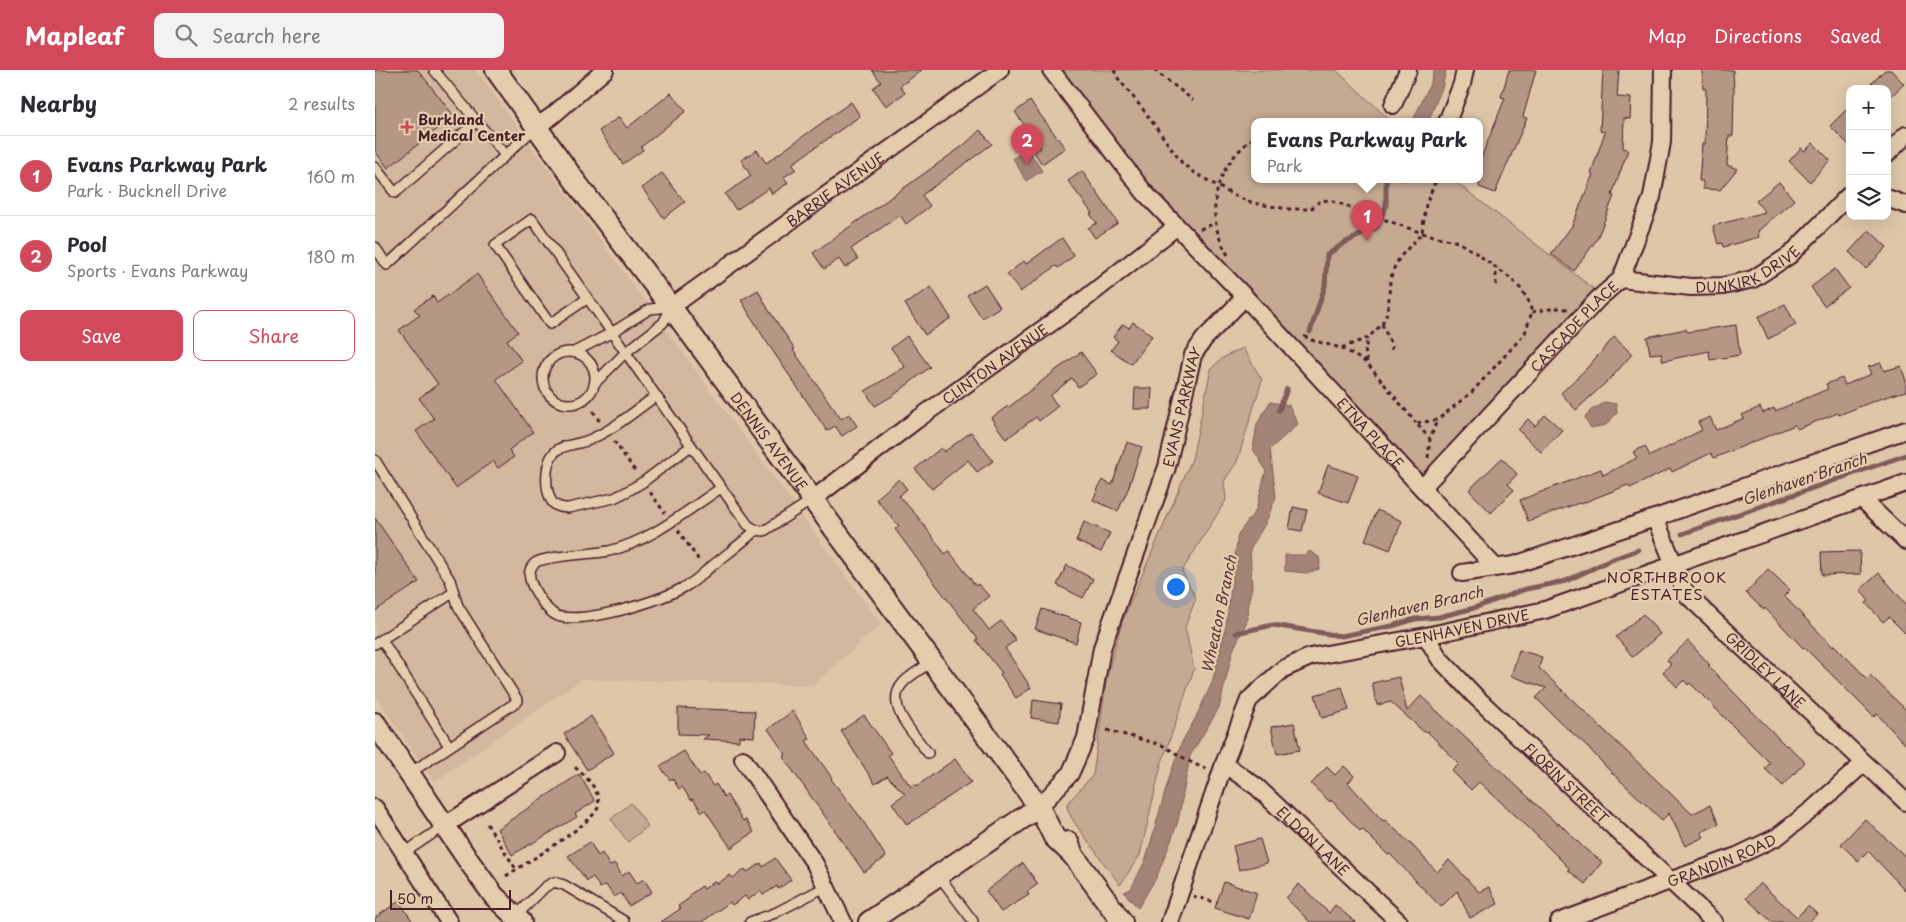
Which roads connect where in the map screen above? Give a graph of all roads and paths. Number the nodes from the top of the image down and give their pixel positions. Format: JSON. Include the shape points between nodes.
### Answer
{"nodes":[{"id":1,"x":434,"y":70,"type":"edge"},
{"id":2,"x":496,"y":70,"type":"edge"},
{"id":3,"x":605,"y":70,"type":"edge"},
{"id":4,"x":1000,"y":70,"type":"edge"},
{"id":5,"x":1051,"y":70,"type":"edge"},
{"id":6,"x":1114,"y":70,"type":"edge"},
{"id":7,"x":1154,"y":70,"type":"edge"},
{"id":8,"x":1408,"y":70,"type":"edge"},
{"id":9,"x":1465,"y":70,"type":"edge"},
{"id":10,"x":1663,"y":70,"type":"edge"},
{"id":11,"x":1193,"y":100,"type":"dead end"},
{"id":12,"x":1393,"y":105,"type":"dead end"},
{"id":13,"x":1449,"y":118,"type":"edge"},
{"id":14,"x":477,"y":121,"type":"junction"},
{"id":15,"x":536,"y":127,"type":"junction"},
{"id":16,"x":1906,"y":135,"type":"edge"},
{"id":17,"x":1251,"y":140,"type":"edge"},
{"id":18,"x":1891,"y":150,"type":"edge"},
{"id":19,"x":505,"y":155,"type":"junction"},
{"id":20,"x":375,"y":167,"type":"edge"},
{"id":21,"x":1435,"y":183,"type":"edge"},
{"id":22,"x":1217,"y":186,"type":"junction"},
{"id":23,"x":1846,"y":198,"type":"edge"},
{"id":24,"x":1891,"y":199,"type":"edge"},
{"id":25,"x":1906,"y":205,"type":"edge"},
{"id":26,"x":1216,"y":223,"type":"junction"},
{"id":27,"x":1176,"y":227,"type":"junction"},
{"id":28,"x":1198,"y":230,"type":"dead end"},
{"id":29,"x":1422,"y":233,"type":"junction"},
{"id":30,"x":375,"y":247,"type":"edge"},
{"id":31,"x":1229,"y":257,"type":"dead end"},
{"id":32,"x":1497,"y":267,"type":"junction"},
{"id":33,"x":1621,"y":279,"type":"junction"},
{"id":34,"x":1496,"y":285,"type":"dead end"},
{"id":35,"x":588,"y":298,"type":"junction"},
{"id":36,"x":1245,"y":298,"type":"junction"},
{"id":37,"x":671,"y":307,"type":"junction"},
{"id":38,"x":1570,"y":310,"type":"dead end"},
{"id":39,"x":1532,"y":312,"type":"junction"},
{"id":40,"x":1382,"y":324,"type":"junction"},
{"id":41,"x":611,"y":333,"type":"junction"},
{"id":42,"x":1301,"y":334,"type":"dead end"},
{"id":43,"x":1368,"y":338,"type":"junction"},
{"id":44,"x":1341,"y":348,"type":"junction"},
{"id":45,"x":574,"y":352,"type":"junction"},
{"id":46,"x":1389,"y":352,"type":"dead end"},
{"id":47,"x":625,"y":353,"type":"junction"},
{"id":48,"x":1367,"y":363,"type":"junction"},
{"id":49,"x":595,"y":383,"type":"junction"},
{"id":50,"x":656,"y":396,"type":"junction"},
{"id":51,"x":1437,"y":420,"type":"junction"},
{"id":52,"x":1416,"y":423,"type":"junction"},
{"id":53,"x":1906,"y":430,"type":"edge"},
{"id":54,"x":1430,"y":440,"type":"junction"},
{"id":55,"x":691,"y":446,"type":"junction"},
{"id":56,"x":375,"y":460,"type":"edge"},
{"id":57,"x":1427,"y":466,"type":"dead end"},
{"id":58,"x":1906,"y":483,"type":"edge"},
{"id":59,"x":721,"y":488,"type":"junction"},
{"id":60,"x":1422,"y":488,"type":"junction"},
{"id":61,"x":1862,"y":499,"type":"junction"},
{"id":62,"x":812,"y":500,"type":"junction"},
{"id":63,"x":1655,"y":518,"type":"junction"},
{"id":64,"x":756,"y":530,"type":"junction"},
{"id":65,"x":1906,"y":541,"type":"edge"},
{"id":66,"x":1674,"y":564,"type":"junction"},
{"id":67,"x":1495,"y":568,"type":"junction"},
{"id":68,"x":1462,"y":574,"type":"dead end"},
{"id":69,"x":454,"y":592,"type":"junction"},
{"id":70,"x":1426,"y":636,"type":"junction"},
{"id":71,"x":378,"y":642,"type":"edge"},
{"id":72,"x":931,"y":662,"type":"junction"},
{"id":73,"x":375,"y":723,"type":"edge"},
{"id":74,"x":1107,"y":730,"type":"dead end"},
{"id":75,"x":449,"y":746,"type":"junction"},
{"id":76,"x":557,"y":753,"type":"dead end"},
{"id":77,"x":928,"y":753,"type":"dead end"},
{"id":78,"x":743,"y":759,"type":"dead end"},
{"id":79,"x":1864,"y":763,"type":"junction"},
{"id":80,"x":1194,"y":764,"type":"dead end"},
{"id":81,"x":1224,"y":764,"type":"junction"},
{"id":82,"x":573,"y":766,"type":"dead end"},
{"id":83,"x":409,"y":774,"type":"junction"},
{"id":84,"x":1906,"y":802,"type":"edge"},
{"id":85,"x":375,"y":808,"type":"edge"},
{"id":86,"x":1040,"y":810,"type":"junction"},
{"id":87,"x":487,"y":824,"type":"dead end"},
{"id":88,"x":444,"y":826,"type":"junction"},
{"id":89,"x":404,"y":852,"type":"junction"},
{"id":90,"x":516,"y":869,"type":"junction"},
{"id":91,"x":506,"y":876,"type":"dead end"},
{"id":92,"x":939,"y":876,"type":"junction"},
{"id":93,"x":1671,"y":880,"type":"junction"},
{"id":94,"x":827,"y":886,"type":"junction"},
{"id":95,"x":1181,"y":891,"type":"junction"},
{"id":96,"x":1217,"y":902,"type":"dead end"},
{"id":97,"x":516,"y":920,"type":"edge"},
{"id":98,"x":624,"y":921,"type":"edge"},
{"id":99,"x":973,"y":921,"type":"dead end"},
{"id":100,"x":449,"y":922,"type":"edge"},
{"id":101,"x":750,"y":922,"type":"edge"},
{"id":102,"x":843,"y":922,"type":"edge"},
{"id":103,"x":869,"y":922,"type":"edge"},
{"id":104,"x":1122,"y":922,"type":"edge"},
{"id":105,"x":1170,"y":922,"type":"edge"},
{"id":106,"x":1399,"y":922,"type":"edge"},
{"id":107,"x":1559,"y":922,"type":"edge"},
{"id":108,"x":1714,"y":922,"type":"edge"}],
"edges":[{"from":1,"to":14,"type":"lane"},
{"from":2,"to":15,"type":"street","name":"DENNIS AVENUE"},
{"from":3,"to":15,"type":"street"},
{"from":4,"to":37,"type":"street","name":"BARRIE AVENUE"},
{"from":5,"to":27,"type":"street","via":[[1143,192]]},
{"from":6,"to":22,"type":"path","via":[[1183,163]]},
{"from":7,"to":11,"type":"path"},
{"from":8,"to":12,"type":"street"},
{"from":9,"to":13,"type":"street"},
{"from":10,"to":33,"type":"street","name":"CASCADE PLACE","via":[[1662,142],[1652,197]]},
{"from":14,"to":19,"type":"lane"},
{"from":14,"to":20,"type":"lane","via":[[395,193]]},
{"from":15,"to":19,"type":"lane"},
{"from":15,"to":37,"type":"street","name":"DENNIS AVENUE"},
{"from":16,"to":18,"type":"street"},
{"from":17,"to":22,"type":"path","via":[[1237,151]]},
{"from":19,"to":30,"type":"lane","via":[[387,265]]},
{"from":21,"to":29,"type":"path","via":[[1426,204]]},
{"from":22,"to":26,"type":"path"},
{"from":22,"to":29,"type":"path","via":[[1253,203],[1288,209],[1311,209],[1321,200],[1333,201]]},
{"from":23,"to":33,"type":"street","name":"DUNKIRK DRIVE","via":[[1790,255],[1753,278],[1723,286],[1691,287]]},
{"from":24,"to":25,"type":"street"},
{"from":26,"to":28,"type":"path"},
{"from":26,"to":31,"type":"path"},
{"from":27,"to":36,"type":"street"},
{"from":27,"to":62,"type":"street","name":"CLINTON AVENUE","via":[[1086,298]]},
{"from":29,"to":32,"type":"path","via":[[1458,242]]},
{"from":29,"to":40,"type":"path","via":[[1395,268],[1390,281],[1388,311]]},
{"from":32,"to":34,"type":"path"},
{"from":32,"to":39,"type":"path","via":[[1521,289]]},
{"from":33,"to":60,"type":"street","name":"CASCADE PLACE","via":[[1597,299]]},
{"from":35,"to":35,"type":"lane","via":[[532,219],[495,244],[550,324]]},
{"from":35,"to":41,"type":"lane"},
{"from":36,"to":60,"type":"street","name":"ETNA PLACE"},
{"from":36,"to":86,"type":"street","name":"EVANS PARKWAY","via":[[1204,339],[1193,355],[1167,468],[1102,648],[1086,738],[1071,774]]},
{"from":37,"to":41,"type":"lane","via":[[650,309]]},
{"from":37,"to":47,"type":"lane","via":[[663,323]]},
{"from":37,"to":62,"type":"street","name":"DENNIS AVENUE"},
{"from":38,"to":39,"type":"path","via":[[1557,308]]},
{"from":39,"to":51,"type":"path","via":[[1521,339],[1472,392]]},
{"from":40,"to":43,"type":"path"},
{"from":40,"to":46,"type":"path","via":[[1392,347]]},
{"from":41,"to":45,"type":"lane"},
{"from":41,"to":47,"type":"lane"},
{"from":42,"to":44,"type":"path"},
{"from":43,"to":44,"type":"path"},
{"from":43,"to":48,"type":"path","via":[[1365,349]]},
{"from":44,"to":48,"type":"path"},
{"from":45,"to":49,"type":"lane","via":[[588,360]]},
{"from":45,"to":49,"type":"lane","via":[[558,354],[547,365],[544,373],[546,389],[557,400],[573,404],[587,397]]},
{"from":47,"to":49,"type":"lane"},
{"from":47,"to":50,"type":"lane"},
{"from":48,"to":52,"type":"path"},
{"from":50,"to":55,"type":"lane"},
{"from":50,"to":55,"type":"lane","via":[[589,440],[555,452],[548,468],[551,502],[560,508],[568,508],[613,498],[643,482]]},
{"from":51,"to":52,"type":"path"},
{"from":51,"to":54,"type":"path"},
{"from":52,"to":54,"type":"path"},
{"from":53,"to":63,"type":"street"},
{"from":54,"to":57,"type":"path"},
{"from":55,"to":59,"type":"lane"},
{"from":56,"to":69,"type":"lane","via":[[450,580]]},
{"from":58,"to":61,"type":"street","name":"GLENHAVEN DRIVE"},
{"from":59,"to":64,"type":"lane","via":[[748,525]]},
{"from":59,"to":64,"type":"lane","via":[[652,534],[631,543],[611,550],[536,562],[530,569],[532,586],[542,601],[560,617],[592,616],[635,607],[663,598],[689,584]]},
{"from":60,"to":67,"type":"street","name":"ETNA PLACE"},
{"from":61,"to":65,"type":"street"},
{"from":61,"to":66,"type":"street","name":"GLENHAVEN DRIVE"},
{"from":62,"to":64,"type":"lane","via":[[764,531]]},
{"from":62,"to":72,"type":"street","name":"DENNIS AVENUE"},
{"from":63,"to":66,"type":"street","name":"GRIDLEY LANE"},
{"from":63,"to":67,"type":"street"},
{"from":66,"to":70,"type":"street","name":"GLENHAVEN DRIVE","via":[[1545,610]]},
{"from":66,"to":79,"type":"street","name":"GRIDLEY LANE","via":[[1686,594]]},
{"from":67,"to":68,"type":"street"},
{"from":69,"to":71,"type":"lane"},
{"from":69,"to":75,"type":"lane","via":[[459,606],[518,702]]},
{"from":70,"to":81,"type":"street","name":"GLENHAVEN DRIVE","via":[[1310,657],[1283,669],[1249,700]]},
{"from":70,"to":93,"type":"street","name":"FLORIN STREET","via":[[1439,658],[1475,696]]},
{"from":71,"to":75,"type":"lane"},
{"from":72,"to":77,"type":"lane","via":[[903,684],[895,698],[897,710]]},
{"from":72,"to":86,"type":"street","name":"DENNIS AVENUE"},
{"from":73,"to":83,"type":"street"},
{"from":74,"to":80,"type":"path","via":[[1162,745]]},
{"from":75,"to":83,"type":"lane"},
{"from":76,"to":88,"type":"street"},
{"from":78,"to":94,"type":"street"},
{"from":79,"to":84,"type":"street","name":"GRIDLEY LANE"},
{"from":79,"to":93,"type":"street","name":"GRANDIN ROAD","via":[[1777,837],[1737,856]]},
{"from":81,"to":95,"type":"street","name":"GLENHAVEN DRIVE"},
{"from":81,"to":106,"type":"street","name":"ELDON LANE","via":[[1257,787]]},
{"from":82,"to":90,"type":"path","via":[[599,797],[595,814]]},
{"from":83,"to":88,"type":"street"},
{"from":85,"to":89,"type":"street"},
{"from":86,"to":92,"type":"street"},
{"from":86,"to":104,"type":"street","name":"DENNIS AVENUE","via":[[1062,828],[1073,855]]},
{"from":87,"to":90,"type":"path"},
{"from":88,"to":89,"type":"lane"},
{"from":88,"to":97,"type":"street","via":[[494,896]]},
{"from":89,"to":100,"type":"street"},
{"from":90,"to":91,"type":"path"},
{"from":92,"to":99,"type":"lane"},
{"from":92,"to":103,"type":"street"},
{"from":93,"to":107,"type":"street","name":"GRANDIN ROAD"},
{"from":93,"to":108,"type":"street","name":"FLORIN STREET"},
{"from":94,"to":101,"type":"lane"},
{"from":94,"to":102,"type":"street"},
{"from":95,"to":96,"type":"path"},
{"from":95,"to":105,"type":"street","name":"GLENHAVEN DRIVE"},
{"from":97,"to":98,"type":"lane","via":[[545,887],[555,882]]}]}
